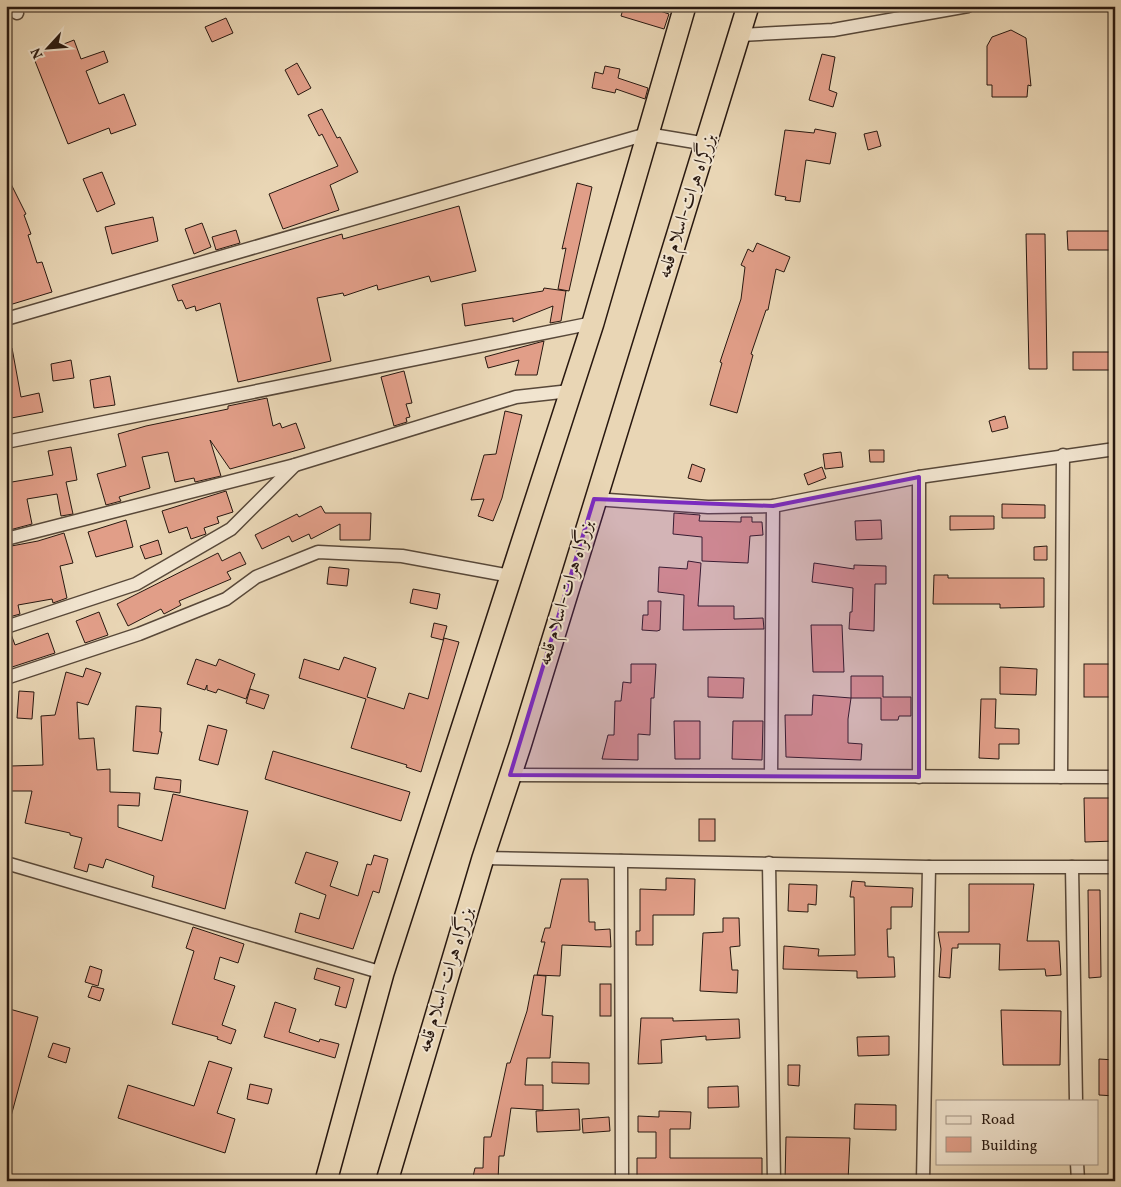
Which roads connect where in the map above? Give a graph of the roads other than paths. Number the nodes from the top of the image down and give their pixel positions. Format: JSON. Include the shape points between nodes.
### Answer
{"nodes":[{"id":1,"x":685,"y":6,"type":"edge"},
{"id":2,"x":748,"y":6,"type":"edge"},
{"id":3,"x":968,"y":6,"type":"edge"},
{"id":4,"x":740,"y":35,"type":"junction"},
{"id":5,"x":647,"y":134,"type":"junction"},
{"id":6,"x":707,"y":144,"type":"junction"},
{"id":7,"x":6,"y":319,"type":"edge"},
{"id":8,"x":593,"y":324,"type":"junction"},
{"id":9,"x":570,"y":391,"type":"junction"},
{"id":10,"x":6,"y":442,"type":"edge"},
{"id":11,"x":1115,"y":449,"type":"edge"},
{"id":12,"x":1063,"y":455,"type":"junction"},
{"id":13,"x":294,"y":466,"type":"junction"},
{"id":14,"x":919,"y":477,"type":"junction"},
{"id":15,"x":594,"y":500,"type":"junction"},
{"id":16,"x":773,"y":506,"type":"junction"},
{"id":17,"x":6,"y":539,"type":"edge"},
{"id":18,"x":511,"y":576,"type":"junction"},
{"id":19,"x":6,"y":627,"type":"edge"},
{"id":20,"x":6,"y":678,"type":"edge"},
{"id":21,"x":510,"y":775,"type":"junction"},
{"id":22,"x":771,"y":776,"type":"junction"},
{"id":23,"x":919,"y":777,"type":"junction"},
{"id":24,"x":1061,"y":777,"type":"junction"},
{"id":25,"x":1115,"y":777,"type":"edge"},
{"id":26,"x":482,"y":858,"type":"junction"},
{"id":27,"x":621,"y":861,"type":"junction"},
{"id":28,"x":6,"y":863,"type":"edge"},
{"id":29,"x":769,"y":863,"type":"junction"},
{"id":30,"x":929,"y":867,"type":"junction"},
{"id":31,"x":1072,"y":867,"type":"junction"},
{"id":32,"x":1115,"y":867,"type":"edge"},
{"id":33,"x":384,"y":973,"type":"junction"},
{"id":34,"x":1076,"y":1100,"type":"edge"},
{"id":35,"x":1078,"y":1164,"type":"edge"},
{"id":36,"x":326,"y":1181,"type":"edge"},
{"id":37,"x":387,"y":1181,"type":"edge"},
{"id":38,"x":622,"y":1181,"type":"edge"},
{"id":39,"x":774,"y":1181,"type":"edge"},
{"id":40,"x":923,"y":1181,"type":"edge"},
{"id":41,"x":1078,"y":1181,"type":"edge"}],
"edges":[{"from":1,"to":5,"type":"highway"},
{"from":2,"to":4,"type":"highway","name":"بزرگراه هرات-اسلام قلعه"},
{"from":3,"to":4,"type":"street","via":[[833,30]]},
{"from":4,"to":6,"type":"highway","name":"بزرگراه هرات-اسلام قلعه"},
{"from":5,"to":6,"type":"street"},
{"from":5,"to":7,"type":"street"},
{"from":5,"to":8,"type":"highway"},
{"from":6,"to":15,"type":"highway","name":"بزرگراه هرات-اسلام قلعه"},
{"from":8,"to":9,"type":"highway"},
{"from":8,"to":10,"type":"street"},
{"from":9,"to":13,"type":"street","via":[[516,397]]},
{"from":9,"to":18,"type":"highway"},
{"from":11,"to":12,"type":"street"},
{"from":12,"to":14,"type":"street"},
{"from":12,"to":24,"type":"street"},
{"from":13,"to":17,"type":"street"},
{"from":13,"to":19,"type":"street","via":[[231,529],[136,584]]},
{"from":14,"to":16,"type":"street"},
{"from":14,"to":23,"type":"street"},
{"from":15,"to":16,"type":"street","via":[[708,507]]},
{"from":15,"to":21,"type":"highway","name":"بزرگراه هرات-اسلام قلعه"},
{"from":16,"to":22,"type":"street"},
{"from":18,"to":20,"type":"street","via":[[402,556],[318,552],[256,578],[226,599],[139,634]]},
{"from":18,"to":33,"type":"highway"},
{"from":21,"to":22,"type":"street"},
{"from":21,"to":26,"type":"highway","name":"بزرگراه هرات-اسلام قلعه"},
{"from":22,"to":23,"type":"street"},
{"from":23,"to":24,"type":"street"},
{"from":24,"to":25,"type":"street"},
{"from":26,"to":27,"type":"street"},
{"from":26,"to":37,"type":"highway","name":"بزرگراه هرات-اسلام قلعه"},
{"from":27,"to":29,"type":"street"},
{"from":27,"to":38,"type":"street"},
{"from":28,"to":33,"type":"street"},
{"from":29,"to":30,"type":"street"},
{"from":29,"to":39,"type":"street"},
{"from":30,"to":31,"type":"street"},
{"from":30,"to":40,"type":"street"},
{"from":31,"to":32,"type":"street"},
{"from":31,"to":34,"type":"street"},
{"from":33,"to":36,"type":"highway"},
{"from":35,"to":41,"type":"street"}]}
